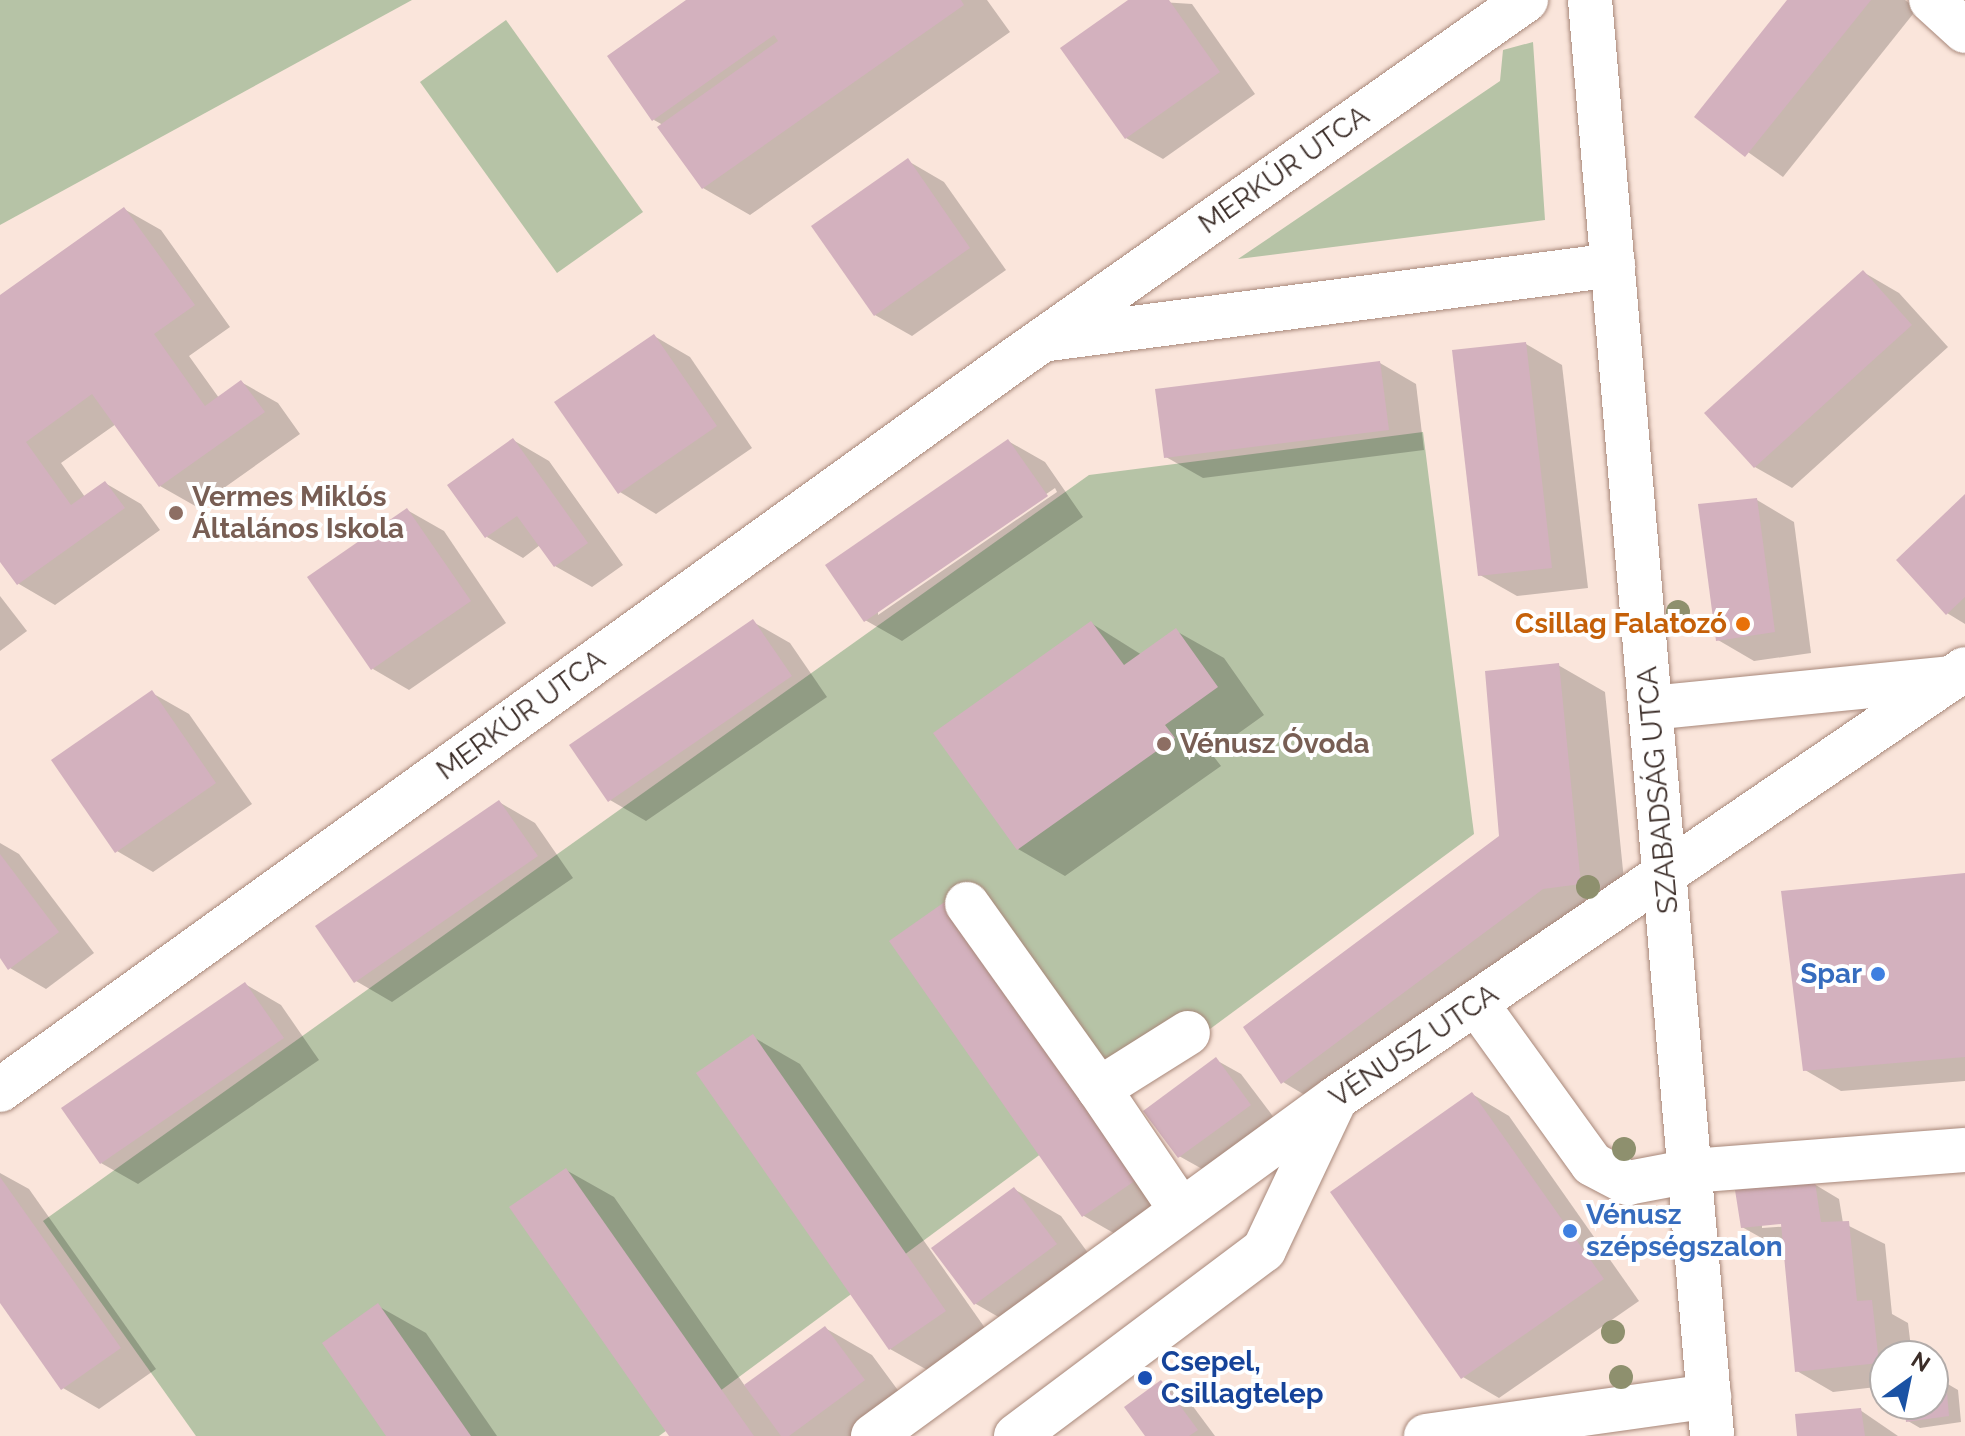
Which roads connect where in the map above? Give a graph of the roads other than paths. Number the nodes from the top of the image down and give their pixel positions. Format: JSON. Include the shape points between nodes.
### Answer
{"nodes":[{"id":1,"x":1526,"y":0,"type":"edge"},
{"id":2,"x":1590,"y":0,"type":"edge"},
{"id":3,"x":1931,"y":0,"type":"edge"},
{"id":4,"x":1965,"y":31,"type":"edge"},
{"id":5,"x":1613,"y":265,"type":"junction"},
{"id":6,"x":1043,"y":340,"type":"junction"},
{"id":7,"x":1959,"y":673,"type":"edge"},
{"id":8,"x":1651,"y":708,"type":"junction"},
{"id":9,"x":1665,"y":878,"type":"junction"},
{"id":10,"x":967,"y":904,"type":"dead end"},
{"id":11,"x":1476,"y":1003,"type":"junction"},
{"id":12,"x":1188,"y":1033,"type":"dead end"},
{"id":13,"x":1099,"y":1089,"type":"junction"},
{"id":14,"x":0,"y":1090,"type":"edge"},
{"id":15,"x":1336,"y":1098,"type":"junction"},
{"id":16,"x":1965,"y":1150,"type":"edge"},
{"id":17,"x":1691,"y":1171,"type":"junction"},
{"id":18,"x":1181,"y":1210,"type":"junction"},
{"id":19,"x":1710,"y":1416,"type":"edge"},
{"id":20,"x":873,"y":1436,"type":"edge"},
{"id":21,"x":1016,"y":1436,"type":"edge"},
{"id":22,"x":1426,"y":1436,"type":"edge"}],
"edges":[{"from":1,"to":6,"type":"street","name":"MERKÚR UTCA"},
{"from":2,"to":5,"type":"street","name":"SZABADSÁG UTCA"},
{"from":3,"to":4,"type":"street"},
{"from":5,"to":6,"type":"street","name":"MERKÚR UTCA"},
{"from":5,"to":8,"type":"street","name":"SZABADSÁG UTCA"},
{"from":6,"to":14,"type":"street","name":"MERKÚR UTCA"},
{"from":7,"to":8,"type":"street"},
{"from":7,"to":9,"type":"street","name":"VÉNUSZ UTCA"},
{"from":8,"to":9,"type":"street","name":"SZABADSÁG UTCA"},
{"from":9,"to":11,"type":"street","name":"VÉNUSZ UTCA"},
{"from":9,"to":17,"type":"street","name":"SZABADSÁG UTCA"},
{"from":10,"to":13,"type":"street"},
{"from":11,"to":15,"type":"street","name":"VÉNUSZ UTCA"},
{"from":11,"to":17,"type":"street","via":[[1592,1164],[1628,1183]]},
{"from":12,"to":13,"type":"street"},
{"from":13,"to":18,"type":"street"},
{"from":15,"to":18,"type":"street","name":"VÉNUSZ UTCA"},
{"from":15,"to":21,"type":"street","via":[[1264,1250]]},
{"from":16,"to":17,"type":"street"},
{"from":17,"to":19,"type":"street","name":"SZABADSÁG UTCA"},
{"from":18,"to":20,"type":"street","name":"VÉNUSZ UTCA"},
{"from":19,"to":22,"type":"street"}]}
